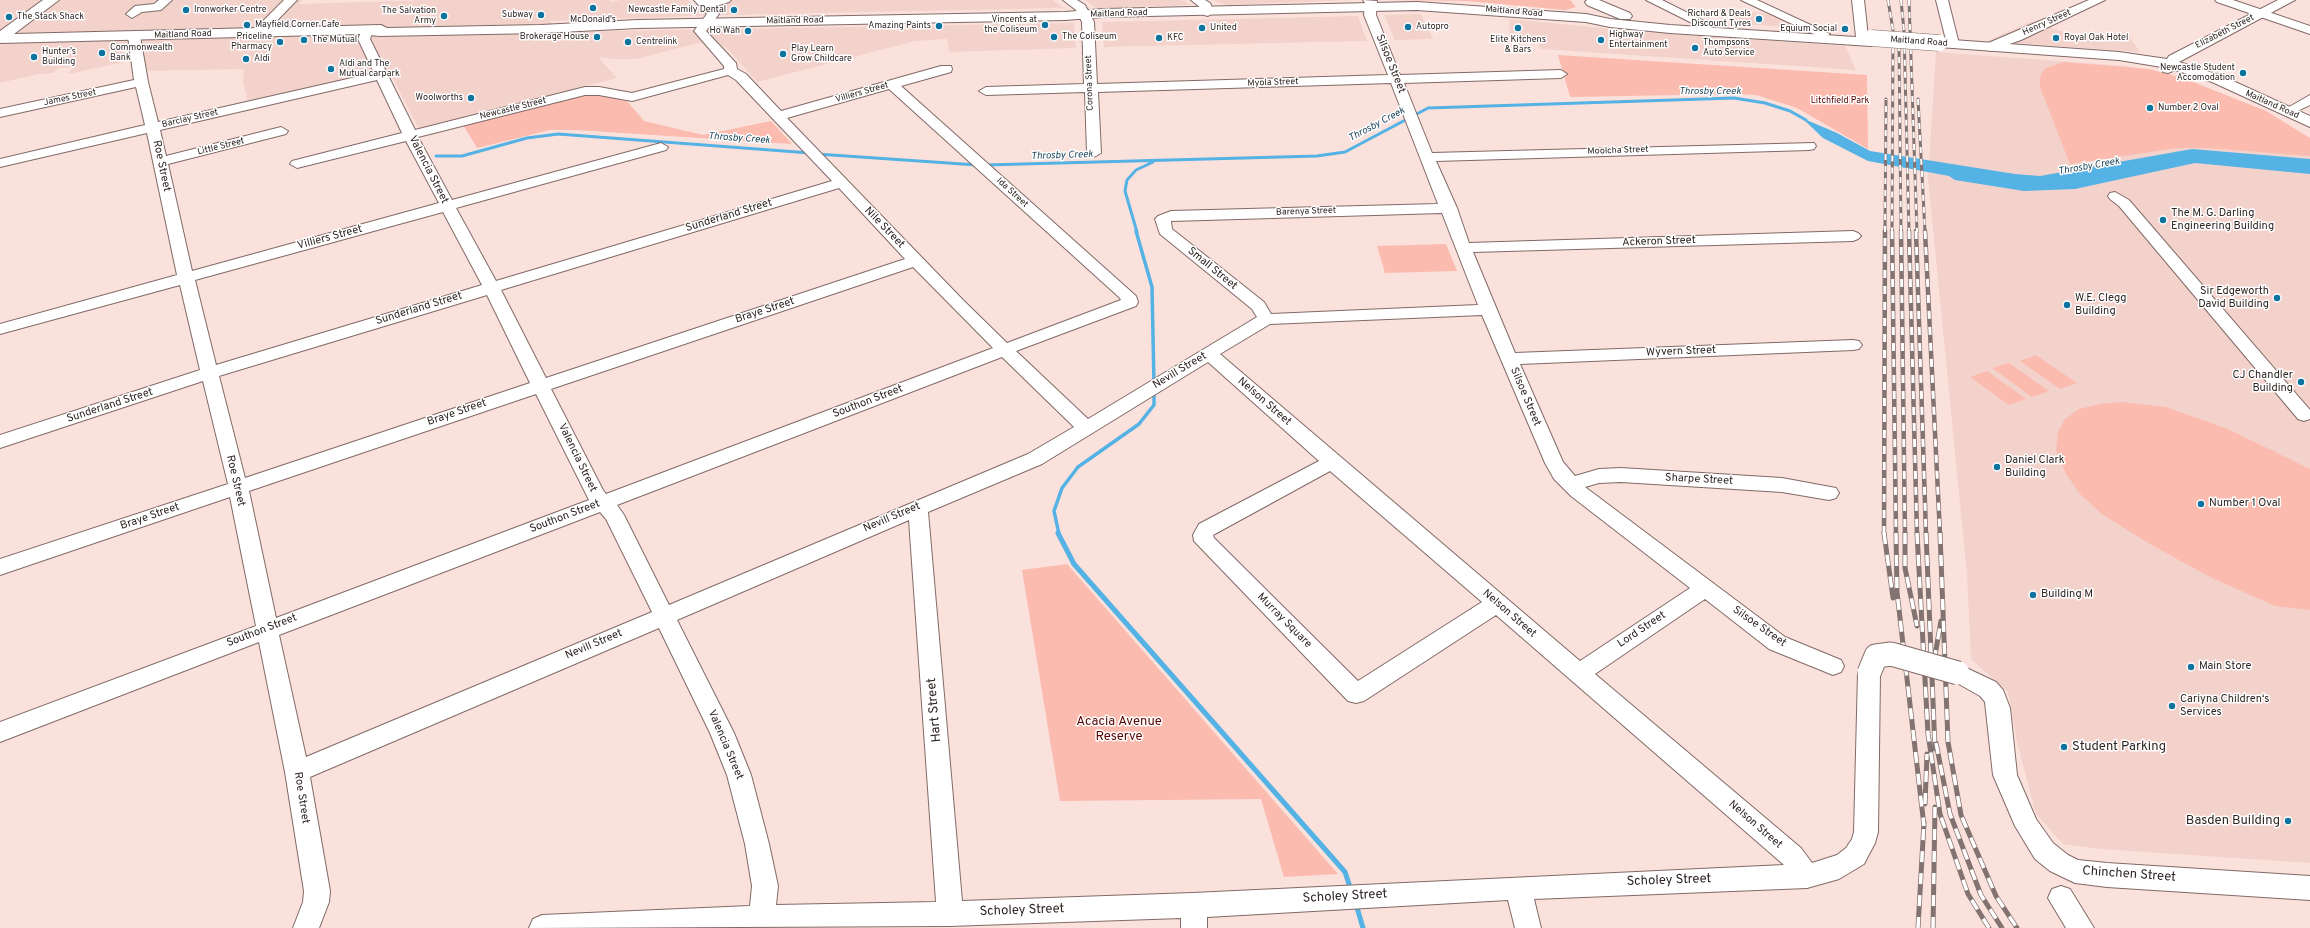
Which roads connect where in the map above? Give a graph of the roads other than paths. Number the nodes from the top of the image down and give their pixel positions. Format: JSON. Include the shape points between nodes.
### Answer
{"nodes":[{"id":1,"x":52,"y":0,"type":"edge"},
{"id":2,"x":291,"y":0,"type":"edge"},
{"id":3,"x":725,"y":0,"type":"edge"},
{"id":4,"x":1069,"y":0,"type":"edge"},
{"id":5,"x":1197,"y":0,"type":"edge"},
{"id":6,"x":1652,"y":0,"type":"edge"},
{"id":7,"x":1747,"y":0,"type":"edge"},
{"id":8,"x":1858,"y":0,"type":"edge"},
{"id":9,"x":1942,"y":0,"type":"edge"},
{"id":10,"x":2099,"y":0,"type":"edge"},
{"id":11,"x":2222,"y":0,"type":"edge"},
{"id":12,"x":2288,"y":0,"type":"edge"},
{"id":13,"x":1586,"y":1,"type":"edge"},
{"id":14,"x":702,"y":2,"type":"edge"},
{"id":15,"x":1370,"y":4,"type":"edge"},
{"id":16,"x":161,"y":5,"type":"edge"},
{"id":17,"x":1208,"y":12,"type":"junction"},
{"id":18,"x":2262,"y":13,"type":"junction"},
{"id":19,"x":132,"y":14,"type":"dead end"},
{"id":20,"x":1084,"y":15,"type":"junction"},
{"id":21,"x":1558,"y":16,"type":"junction"},
{"id":22,"x":1598,"y":17,"type":"junction"},
{"id":23,"x":1634,"y":20,"type":"junction"},
{"id":24,"x":707,"y":23,"type":"junction"},
{"id":25,"x":1706,"y":25,"type":"junction"},
{"id":26,"x":2310,"y":30,"type":"edge"},
{"id":27,"x":367,"y":31,"type":"junction"},
{"id":28,"x":259,"y":32,"type":"junction"},
{"id":29,"x":1824,"y":34,"type":"junction"},
{"id":30,"x":134,"y":36,"type":"junction"},
{"id":31,"x":2017,"y":37,"type":"junction"},
{"id":32,"x":0,"y":39,"type":"edge"},
{"id":33,"x":1868,"y":39,"type":"junction"},
{"id":34,"x":1944,"y":45,"type":"junction"},
{"id":35,"x":1990,"y":47,"type":"junction"},
{"id":36,"x":2033,"y":50,"type":"junction"},
{"id":37,"x":2169,"y":66,"type":"junction"},
{"id":38,"x":946,"y":69,"type":"dead end"},
{"id":39,"x":730,"y":71,"type":"junction"},
{"id":40,"x":381,"y":74,"type":"junction"},
{"id":41,"x":1561,"y":74,"type":"dead end"},
{"id":42,"x":1396,"y":80,"type":"junction"},
{"id":43,"x":141,"y":82,"type":"junction"},
{"id":44,"x":892,"y":85,"type":"junction"},
{"id":45,"x":1090,"y":88,"type":"junction"},
{"id":46,"x":986,"y":91,"type":"dead end"},
{"id":47,"x":2310,"y":99,"type":"edge"},
{"id":48,"x":0,"y":113,"type":"edge"},
{"id":49,"x":778,"y":116,"type":"junction"},
{"id":50,"x":2302,"y":117,"type":"edge"},
{"id":51,"x":153,"y":127,"type":"junction"},
{"id":52,"x":281,"y":131,"type":"dead end"},
{"id":53,"x":410,"y":135,"type":"junction"},
{"id":54,"x":1809,"y":146,"type":"dead end"},
{"id":55,"x":661,"y":147,"type":"dead end"},
{"id":56,"x":1094,"y":153,"type":"dead end"},
{"id":57,"x":1427,"y":157,"type":"junction"},
{"id":58,"x":160,"y":162,"type":"junction"},
{"id":59,"x":0,"y":163,"type":"edge"},
{"id":60,"x":297,"y":164,"type":"dead end"},
{"id":61,"x":840,"y":182,"type":"junction"},
{"id":62,"x":2115,"y":196,"type":"dead end"},
{"id":63,"x":446,"y":206,"type":"junction"},
{"id":64,"x":1449,"y":208,"type":"junction"},
{"id":65,"x":1163,"y":219,"type":"joint"},
{"id":66,"x":1853,"y":236,"type":"dead end"},
{"id":67,"x":1465,"y":248,"type":"junction"},
{"id":68,"x":915,"y":261,"type":"junction"},
{"id":69,"x":186,"y":278,"type":"junction"},
{"id":70,"x":490,"y":287,"type":"junction"},
{"id":71,"x":1130,"y":302,"type":"joint"},
{"id":72,"x":1488,"y":310,"type":"junction"},
{"id":73,"x":1266,"y":319,"type":"junction"},
{"id":74,"x":0,"y":330,"type":"edge"},
{"id":75,"x":1853,"y":345,"type":"dead end"},
{"id":76,"x":1003,"y":351,"type":"junction"},
{"id":77,"x":1209,"y":354,"type":"junction"},
{"id":78,"x":1508,"y":359,"type":"junction"},
{"id":79,"x":209,"y":373,"type":"junction"},
{"id":80,"x":541,"y":386,"type":"junction"},
{"id":81,"x":2304,"y":415,"type":"dead end"},
{"id":82,"x":1086,"y":428,"type":"junction"},
{"id":83,"x":0,"y":442,"type":"edge"},
{"id":84,"x":1332,"y":462,"type":"junction"},
{"id":85,"x":1570,"y":484,"type":"junction"},
{"id":86,"x":238,"y":487,"type":"junction"},
{"id":87,"x":1829,"y":493,"type":"dead end"},
{"id":88,"x":602,"y":502,"type":"junction"},
{"id":89,"x":918,"y":507,"type":"junction"},
{"id":90,"x":0,"y":567,"type":"edge"},
{"id":91,"x":1706,"y":588,"type":"junction"},
{"id":92,"x":1497,"y":603,"type":"junction"},
{"id":93,"x":664,"y":616,"type":"junction"},
{"id":94,"x":268,"y":629,"type":"junction"},
{"id":95,"x":1833,"y":666,"type":"dead end"},
{"id":96,"x":1579,"y":673,"type":"junction"},
{"id":97,"x":1958,"y":673,"type":"joint"},
{"id":98,"x":0,"y":732,"type":"edge"},
{"id":99,"x":297,"y":772,"type":"junction"},
{"id":100,"x":1807,"y":876,"type":"junction"},
{"id":101,"x":1518,"y":888,"type":"junction"},
{"id":102,"x":2310,"y":888,"type":"edge"},
{"id":103,"x":2061,"y":898,"type":"dead end"},
{"id":104,"x":949,"y":914,"type":"junction"},
{"id":105,"x":1194,"y":917,"type":"edge"},
{"id":106,"x":762,"y":918,"type":"junction"},
{"id":107,"x":793,"y":922,"type":"edge"},
{"id":108,"x":306,"y":928,"type":"edge"},
{"id":109,"x":542,"y":928,"type":"edge"},
{"id":110,"x":1528,"y":928,"type":"edge"},
{"id":111,"x":2081,"y":928,"type":"edge"}],
"edges":[{"from":1,"to":32,"type":"main road"},
{"from":2,"to":28,"type":"street"},
{"from":3,"to":14,"type":"street"},
{"from":4,"to":20,"type":"street","via":[[1081,8]]},
{"from":5,"to":17,"type":"street","via":[[1206,6]]},
{"from":6,"to":25,"type":"street"},
{"from":7,"to":29,"type":"street"},
{"from":8,"to":33,"type":"street"},
{"from":9,"to":34,"type":"street"},
{"from":10,"to":31,"type":"street","name":"Henry Street"},
{"from":11,"to":18,"type":"street"},
{"from":12,"to":18,"type":"main road","name":"Elizabeth Street"},
{"from":13,"to":21,"type":"main road","via":[[1578,10]]},
{"from":13,"to":22,"type":"main road","via":[[1600,11]]},
{"from":13,"to":23,"type":"main road"},
{"from":14,"to":24,"type":"street","via":[[713,14]]},
{"from":15,"to":17,"type":"main road","name":"Maitland Road"},
{"from":15,"to":21,"type":"main road","name":"Maitland Road"},
{"from":15,"to":42,"type":"street","name":"Silsoe Street","via":[[1370,14]]},
{"from":16,"to":19,"type":"street","via":[[139,9]]},
{"from":17,"to":20,"type":"main road","name":"Maitland Road"},
{"from":18,"to":26,"type":"street"},
{"from":18,"to":37,"type":"main road","name":"Elizabeth Street","via":[[2176,57]]},
{"from":20,"to":24,"type":"main road","name":"Maitland Road"},
{"from":20,"to":45,"type":"street","name":"Corona Street","via":[[1088,22]]},
{"from":21,"to":22,"type":"main road","name":"Maitland Road"},
{"from":22,"to":23,"type":"main road","name":"Maitland Road"},
{"from":22,"to":33,"type":"main road","name":"Maitland Road","via":[[1610,23],[1670,29]]},
{"from":23,"to":25,"type":"main road","name":"Maitland Road"},
{"from":24,"to":27,"type":"main road","name":"Maitland Road","via":[[541,29]]},
{"from":24,"to":39,"type":"street","name":"Nile Street","via":[[700,31],[731,66]]},
{"from":25,"to":29,"type":"main road","name":"Maitland Road"},
{"from":27,"to":28,"type":"main road","name":"Maitland Road"},
{"from":27,"to":40,"type":"street","name":"Valencia Street","via":[[364,38]]},
{"from":28,"to":30,"type":"main road","name":"Maitland Road"},
{"from":29,"to":33,"type":"main road","name":"Maitland Road"},
{"from":30,"to":32,"type":"main road","name":"Maitland Road"},
{"from":30,"to":43,"type":"street","name":"Roe Street"},
{"from":31,"to":35,"type":"street","name":"Henry Street"},
{"from":31,"to":36,"type":"street","name":"Henry Street","via":[[2019,42]]},
{"from":33,"to":34,"type":"main road","name":"Maitland Road"},
{"from":34,"to":35,"type":"main road","name":"Maitland Road"},
{"from":34,"to":37,"type":"main road","name":"Maitland Road"},
{"from":35,"to":36,"type":"main road","name":"Maitland Road"},
{"from":36,"to":37,"type":"main road","name":"Maitland Road","via":[[2119,56]]},
{"from":37,"to":50,"type":"main road","name":"Maitland Road"},
{"from":38,"to":44,"type":"street","name":"Villiers Street"},
{"from":39,"to":49,"type":"street","name":"Nile Street","via":[[741,77]]},
{"from":39,"to":53,"type":"street","name":"Newcastle Street","via":[[632,97],[585,91]]},
{"from":40,"to":51,"type":"street","name":"Barclay Street"},
{"from":40,"to":53,"type":"street","name":"Valencia Street"},
{"from":41,"to":42,"type":"street","name":"Myola Street"},
{"from":42,"to":45,"type":"street","name":"Myola Street"},
{"from":42,"to":57,"type":"street","name":"Silsoe Street"},
{"from":43,"to":48,"type":"street","name":"James Street"},
{"from":43,"to":51,"type":"street","name":"Roe Street"},
{"from":44,"to":49,"type":"street","name":"Villiers Street"},
{"from":44,"to":71,"type":"street","name":"Ida Street","via":[[1128,296]]},
{"from":45,"to":46,"type":"street","name":"Myola Street"},
{"from":45,"to":56,"type":"street","name":"Corona Street"},
{"from":47,"to":50,"type":"street"},
{"from":49,"to":61,"type":"street","name":"Nile Street"},
{"from":51,"to":58,"type":"street","name":"Roe Street"},
{"from":51,"to":59,"type":"street","name":"Barclay Street"},
{"from":52,"to":58,"type":"street","name":"Little Street"},
{"from":53,"to":60,"type":"street","name":"Newcastle Street"},
{"from":53,"to":63,"type":"street","name":"Valencia Street"},
{"from":54,"to":57,"type":"street","name":"Moolcha Street"},
{"from":55,"to":63,"type":"street","name":"Villiers Street"},
{"from":57,"to":64,"type":"street","name":"Silsoe Street"},
{"from":58,"to":69,"type":"street","name":"Roe Street"},
{"from":61,"to":68,"type":"street","name":"Nile Street"},
{"from":61,"to":70,"type":"street","name":"Sunderland Street"},
{"from":62,"to":81,"type":"street","via":[[2124,203]]},
{"from":63,"to":69,"type":"street","name":"Villiers Street"},
{"from":63,"to":70,"type":"street","name":"Valencia Street"},
{"from":64,"to":65,"type":"street","name":"Barenya Street","via":[[1171,216]]},
{"from":64,"to":67,"type":"street","name":"Silsoe Street"},
{"from":65,"to":73,"type":"street","name":"Small Street","via":[[1164,231],[1258,306]]},
{"from":66,"to":67,"type":"street","name":"Ackeron Street"},
{"from":67,"to":72,"type":"street","name":"Silsoe Street"},
{"from":68,"to":76,"type":"street","name":"Nile Street"},
{"from":68,"to":80,"type":"street","name":"Braye Street"},
{"from":69,"to":74,"type":"street","name":"Villiers Street"},
{"from":69,"to":79,"type":"street","name":"Roe Street"},
{"from":70,"to":79,"type":"street","name":"Sunderland Street"},
{"from":70,"to":80,"type":"street","name":"Valencia Street"},
{"from":71,"to":76,"type":"street","name":"Southon Street"},
{"from":72,"to":73,"type":"street","name":"Nevill Street"},
{"from":72,"to":78,"type":"street","name":"Silsoe Street"},
{"from":73,"to":77,"type":"street","name":"Nevill Street"},
{"from":75,"to":78,"type":"street","name":"Wyvern Street"},
{"from":76,"to":82,"type":"street","name":"Nile Street"},
{"from":76,"to":88,"type":"street","name":"Southon Street"},
{"from":77,"to":82,"type":"street","name":"Nevill Street"},
{"from":77,"to":84,"type":"street","name":"Nelson Street"},
{"from":78,"to":85,"type":"street","name":"Silsoe Street","via":[[1554,463]]},
{"from":79,"to":83,"type":"street","name":"Sunderland Street"},
{"from":79,"to":86,"type":"street","name":"Roe Street"},
{"from":80,"to":86,"type":"street","name":"Braye Street"},
{"from":80,"to":88,"type":"street","name":"Valencia Street","via":[[594,494]]},
{"from":82,"to":89,"type":"street","name":"Nevill Street","via":[[1035,459]]},
{"from":84,"to":92,"type":"street","name":"Nelson Street"},
{"from":84,"to":92,"type":"street","name":"Murray Square","via":[[1206,529],[1203,536],[1204,541],[1356,694]]},
{"from":85,"to":87,"type":"street","name":"Sharpe Street","via":[[1599,476],[1621,475],[1782,485]]},
{"from":85,"to":91,"type":"street","name":"Silsoe Street"},
{"from":86,"to":90,"type":"street","name":"Braye Street"},
{"from":86,"to":94,"type":"street","name":"Roe Street"},
{"from":88,"to":93,"type":"street","name":"Valencia Street","via":[[614,515]]},
{"from":88,"to":94,"type":"street","name":"Southon Street"},
{"from":89,"to":93,"type":"street","name":"Nevill Street"},
{"from":89,"to":104,"type":"street","name":"Hart Street","via":[[949,874]]},
{"from":91,"to":95,"type":"street","name":"Silsoe Street","via":[[1777,643]]},
{"from":91,"to":96,"type":"street","name":"Lord Street"},
{"from":92,"to":96,"type":"street","name":"Nelson Street"},
{"from":93,"to":99,"type":"street","name":"Nevill Street"},
{"from":93,"to":106,"type":"street","name":"Valencia Street","via":[[722,733],[739,775],[765,886]]},
{"from":94,"to":98,"type":"street","name":"Southon Street"},
{"from":94,"to":99,"type":"street","name":"Roe Street"},
{"from":96,"to":100,"type":"street","name":"Nelson Street","via":[[1792,856]]},
{"from":97,"to":100,"type":"street","name":"Scholey Street","bridge":true,"via":[[1891,654],[1876,656],[1869,673],[1864,842],[1855,856],[1846,863]]},
{"from":97,"to":102,"type":"street","name":"Chinchen Street","via":[[1988,688],[1995,698],[1999,708],[2005,775],[2027,826],[2044,852],[2059,863],[2075,871],[2107,875]]},
{"from":99,"to":108,"type":"street","name":"Roe Street","via":[[317,891],[316,902]]},
{"from":100,"to":101,"type":"street","name":"Scholey Street"},
{"from":101,"to":105,"type":"street","name":"Scholey Street","via":[[1344,896]]},
{"from":101,"to":110,"type":"street"},
{"from":103,"to":111,"type":"street"},
{"from":104,"to":105,"type":"street","name":"Scholey Street"},
{"from":104,"to":107,"type":"street","name":"Scholey Street"},
{"from":106,"to":107,"type":"street","name":"Scholey Street"},
{"from":106,"to":109,"type":"street","name":"Scholey Street"}]}
